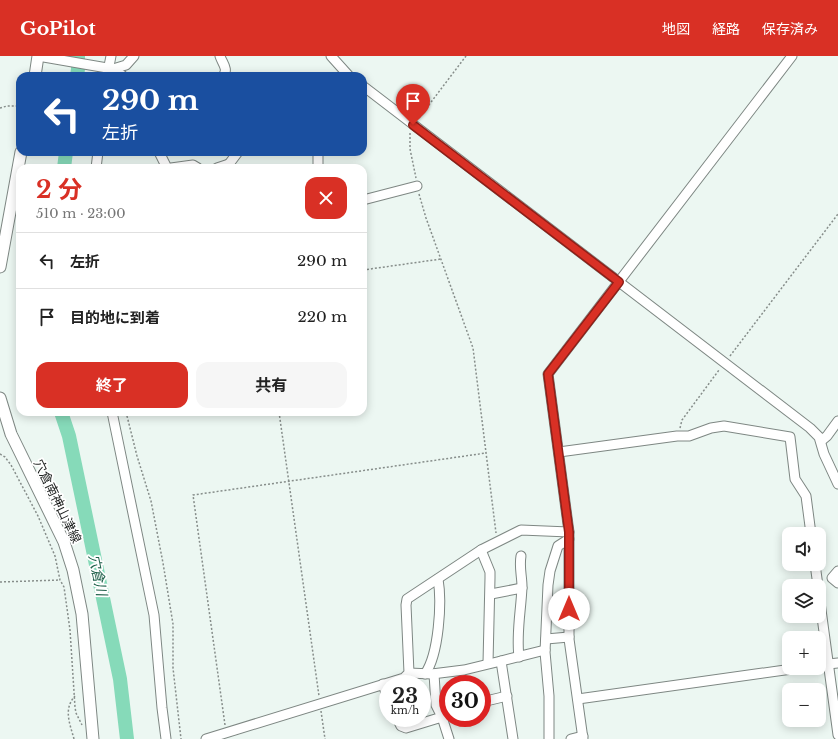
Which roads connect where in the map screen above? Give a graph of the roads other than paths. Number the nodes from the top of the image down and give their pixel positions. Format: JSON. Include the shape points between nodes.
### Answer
{"nodes":[{"id":1,"x":41,"y":56,"type":"edge"},
{"id":2,"x":111,"y":56,"type":"edge"},
{"id":3,"x":134,"y":56,"type":"edge"},
{"id":4,"x":220,"y":56,"type":"edge"},
{"id":5,"x":331,"y":56,"type":"edge"},
{"id":6,"x":792,"y":56,"type":"edge"},
{"id":7,"x":108,"y":70,"type":"edge"},
{"id":8,"x":36,"y":72,"type":"edge"},
{"id":9,"x":225,"y":72,"type":"edge"},
{"id":10,"x":346,"y":72,"type":"edge"},
{"id":11,"x":367,"y":89,"type":"edge"},
{"id":12,"x":16,"y":174,"type":"edge"},
{"id":13,"x":417,"y":186,"type":"road end"},
{"id":14,"x":367,"y":199,"type":"edge"},
{"id":15,"x":3,"y":230,"type":"edge"},
{"id":16,"x":0,"y":267,"type":"edge"},
{"id":17,"x":619,"y":282,"type":"junction"},
{"id":18,"x":0,"y":398,"type":"edge"},
{"id":19,"x":113,"y":416,"type":"edge"},
{"id":20,"x":838,"y":421,"type":"edge"},
{"id":21,"x":821,"y":440,"type":"junction"},
{"id":22,"x":559,"y":452,"type":"junction"},
{"id":23,"x":838,"y":484,"type":"edge"},
{"id":24,"x":810,"y":527,"type":"edge"},
{"id":25,"x":569,"y":536,"type":"junction"},
{"id":26,"x":481,"y":550,"type":"junction"},
{"id":27,"x":521,"y":556,"type":"dead end"},
{"id":28,"x":836,"y":577,"type":"edge"},
{"id":29,"x":438,"y":579,"type":"junction"},
{"id":30,"x":826,"y":581,"type":"edge"},
{"id":31,"x":522,"y":588,"type":"junction"},
{"id":32,"x":491,"y":594,"type":"junction"},
{"id":33,"x":569,"y":636,"type":"junction"},
{"id":34,"x":546,"y":639,"type":"junction"},
{"id":35,"x":545,"y":650,"type":"junction"},
{"id":36,"x":519,"y":656,"type":"junction"},
{"id":37,"x":501,"y":661,"type":"junction"},
{"id":38,"x":838,"y":662,"type":"edge"},
{"id":39,"x":488,"y":664,"type":"junction"},
{"id":40,"x":826,"y":665,"type":"edge"},
{"id":41,"x":782,"y":670,"type":"edge"},
{"id":42,"x":408,"y":673,"type":"joint"},
{"id":43,"x":429,"y":674,"type":"junction"},
{"id":44,"x":826,"y":675,"type":"edge"},
{"id":45,"x":379,"y":686,"type":"edge"},
{"id":46,"x":507,"y":696,"type":"junction"},
{"id":47,"x":578,"y":699,"type":"junction"},
{"id":48,"x":491,"y":700,"type":"edge"},
{"id":49,"x":439,"y":708,"type":"edge"},
{"id":50,"x":446,"y":727,"type":"edge"},
{"id":51,"x":838,"y":735,"type":"edge"},
{"id":52,"x":583,"y":738,"type":"edge"},
{"id":53,"x":93,"y":739,"type":"edge"},
{"id":54,"x":166,"y":739,"type":"edge"},
{"id":55,"x":206,"y":739,"type":"edge"},
{"id":56,"x":449,"y":739,"type":"edge"},
{"id":57,"x":513,"y":739,"type":"edge"},
{"id":58,"x":549,"y":739,"type":"edge"},
{"id":59,"x":571,"y":739,"type":"edge"}],
"edges":[{"from":1,"to":7,"type":"street"},
{"from":1,"to":8,"type":"main road"},
{"from":2,"to":7,"type":"street"},
{"from":3,"to":7,"type":"street","via":[[126,65]]},
{"from":4,"to":9,"type":"street"},
{"from":5,"to":10,"type":"street"},
{"from":6,"to":17,"type":"street"},
{"from":11,"to":17,"type":"street"},
{"from":12,"to":15,"type":"main road"},
{"from":13,"to":14,"type":"street"},
{"from":15,"to":16,"type":"main road"},
{"from":17,"to":21,"type":"street","via":[[810,428]]},
{"from":17,"to":22,"type":"street","via":[[548,374]]},
{"from":18,"to":53,"type":"main road","name":"穴倉南神山津線","via":[[11,434],[64,542],[73,570],[82,614]]},
{"from":19,"to":54,"type":"street","via":[[154,615]]},
{"from":20,"to":21,"type":"street"},
{"from":21,"to":23,"type":"street","via":[[824,454]]},
{"from":22,"to":24,"type":"street","via":[[689,436],[724,426],[790,437],[795,479],[806,496]]},
{"from":22,"to":25,"type":"street"},
{"from":25,"to":26,"type":"street","via":[[521,530]]},
{"from":25,"to":33,"type":"street"},
{"from":25,"to":34,"type":"street","via":[[558,546],[550,571]]},
{"from":26,"to":29,"type":"street"},
{"from":26,"to":32,"type":"street","via":[[490,572]]},
{"from":27,"to":31,"type":"street","via":[[519,564]]},
{"from":28,"to":30,"type":"street"},
{"from":29,"to":42,"type":"street","via":[[407,599]]},
{"from":29,"to":43,"type":"street","via":[[436,643]]},
{"from":31,"to":32,"type":"street"},
{"from":31,"to":36,"type":"street","via":[[518,629]]},
{"from":32,"to":39,"type":"street"},
{"from":33,"to":34,"type":"street"},
{"from":33,"to":47,"type":"street"},
{"from":34,"to":35,"type":"street"},
{"from":35,"to":36,"type":"street"},
{"from":35,"to":58,"type":"street"},
{"from":36,"to":37,"type":"street"},
{"from":37,"to":39,"type":"street"},
{"from":37,"to":46,"type":"street"},
{"from":38,"to":40,"type":"street"},
{"from":39,"to":43,"type":"street"},
{"from":41,"to":47,"type":"street"},
{"from":42,"to":43,"type":"street"},
{"from":43,"to":49,"type":"street"},
{"from":44,"to":51,"type":"street"},
{"from":45,"to":55,"type":"street"},
{"from":46,"to":48,"type":"street"},
{"from":46,"to":57,"type":"street"},
{"from":47,"to":52,"type":"street"},
{"from":50,"to":56,"type":"street"},
{"from":52,"to":59,"type":"street"}]}
